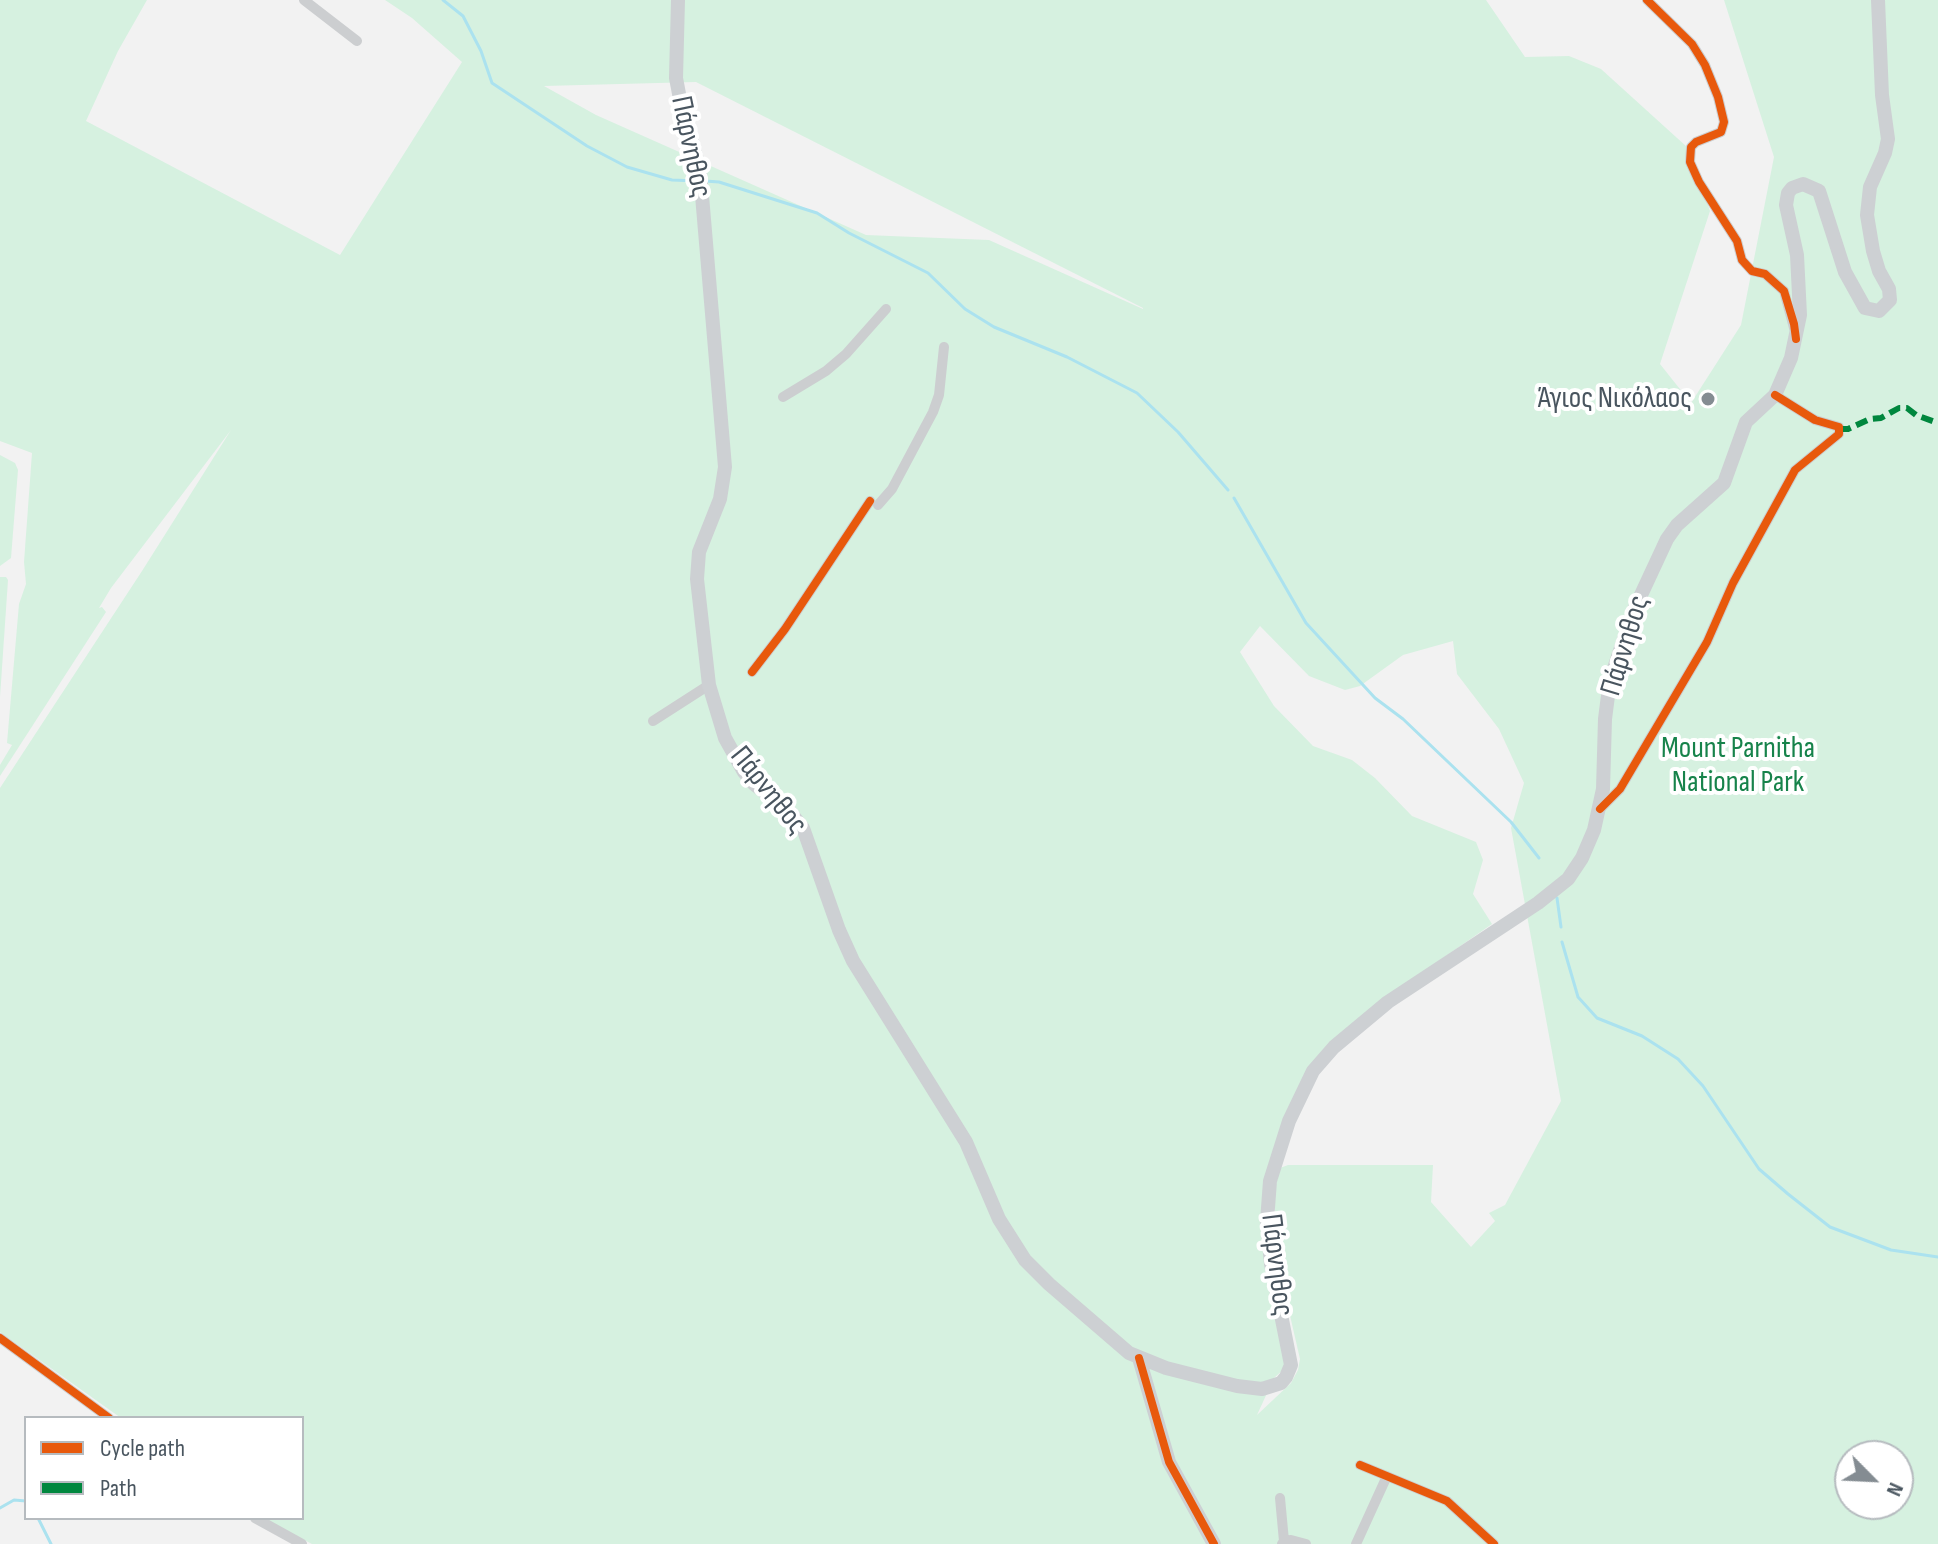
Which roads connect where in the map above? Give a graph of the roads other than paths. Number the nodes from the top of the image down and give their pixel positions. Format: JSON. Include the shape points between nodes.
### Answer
{"nodes":[{"id":1,"x":304,"y":0,"type":"edge"},
{"id":2,"x":678,"y":0,"type":"edge"},
{"id":3,"x":1647,"y":0,"type":"edge"},
{"id":4,"x":1878,"y":0,"type":"edge"},
{"id":5,"x":357,"y":41,"type":"dead end"},
{"id":6,"x":886,"y":309,"type":"dead end"},
{"id":7,"x":1796,"y":339,"type":"junction"},
{"id":8,"x":944,"y":347,"type":"dead end"},
{"id":9,"x":1775,"y":395,"type":"junction"},
{"id":10,"x":783,"y":397,"type":"dead end"},
{"id":11,"x":752,"y":672,"type":"dead end"},
{"id":12,"x":709,"y":685,"type":"junction"},
{"id":13,"x":653,"y":721,"type":"dead end"},
{"id":14,"x":1600,"y":809,"type":"junction"},
{"id":15,"x":0,"y":1338,"type":"edge"},
{"id":16,"x":1139,"y":1358,"type":"junction"},
{"id":17,"x":106,"y":1416,"type":"edge"},
{"id":18,"x":1360,"y":1465,"type":"dead end"},
{"id":19,"x":1387,"y":1476,"type":"junction"},
{"id":20,"x":1280,"y":1498,"type":"dead end"},
{"id":21,"x":259,"y":1520,"type":"edge"},
{"id":22,"x":1283,"y":1542,"type":"edge"},
{"id":23,"x":302,"y":1544,"type":"edge"},
{"id":24,"x":1214,"y":1544,"type":"edge"},
{"id":25,"x":1306,"y":1544,"type":"edge"},
{"id":26,"x":1356,"y":1544,"type":"edge"},
{"id":27,"x":1494,"y":1544,"type":"edge"}],
"edges":[{"from":1,"to":5,"type":"street"},
{"from":2,"to":12,"type":"main road","name":"Πάρνηθος","via":[[676,78],[700,172],[725,467],[723,490],[697,562]]},
{"from":3,"to":7,"type":"street","via":[[1692,44],[1705,65],[1724,122],[1721,132],[1691,147],[1690,162],[1737,241],[1742,260],[1784,291]]},
{"from":4,"to":7,"type":"main road","name":"Πάρνηθος","via":[[1888,139],[1870,187],[1867,215],[1890,300],[1874,312],[1861,304],[1819,191],[1809,184],[1797,185],[1788,193],[1786,205],[1800,285]]},
{"from":6,"to":10,"type":"street","via":[[846,354]]},
{"from":7,"to":9,"type":"main road","name":"Πάρνηθος"},
{"from":8,"to":11,"type":"street","via":[[933,412],[892,489],[874,503]]},
{"from":9,"to":14,"type":"main road","name":"Πάρνηθος","via":[[1746,422],[1724,483],[1667,539],[1634,610],[1608,691]]},
{"from":9,"to":14,"type":"street","via":[[1815,420],[1839,427],[1839,434],[1795,470],[1707,642],[1620,789]]},
{"from":12,"to":13,"type":"street"},
{"from":12,"to":16,"type":"main road","name":"Πάρνηθος","via":[[725,738],[744,772],[791,813],[807,836],[846,946],[966,1142],[1011,1240],[1049,1284]]},
{"from":14,"to":16,"type":"main road","name":"Πάρνηθος","via":[[1589,845],[1568,879],[1388,1002],[1321,1060],[1307,1083],[1268,1195],[1271,1264],[1291,1359],[1283,1381],[1269,1388],[1248,1388]]},
{"from":15,"to":17,"type":"street"},
{"from":16,"to":24,"type":"main road","via":[[1169,1462]]},
{"from":18,"to":19,"type":"street"},
{"from":19,"to":26,"type":"street"},
{"from":19,"to":27,"type":"street","via":[[1447,1501]]},
{"from":20,"to":22,"type":"street"},
{"from":21,"to":23,"type":"street"},
{"from":22,"to":25,"type":"street"}]}
